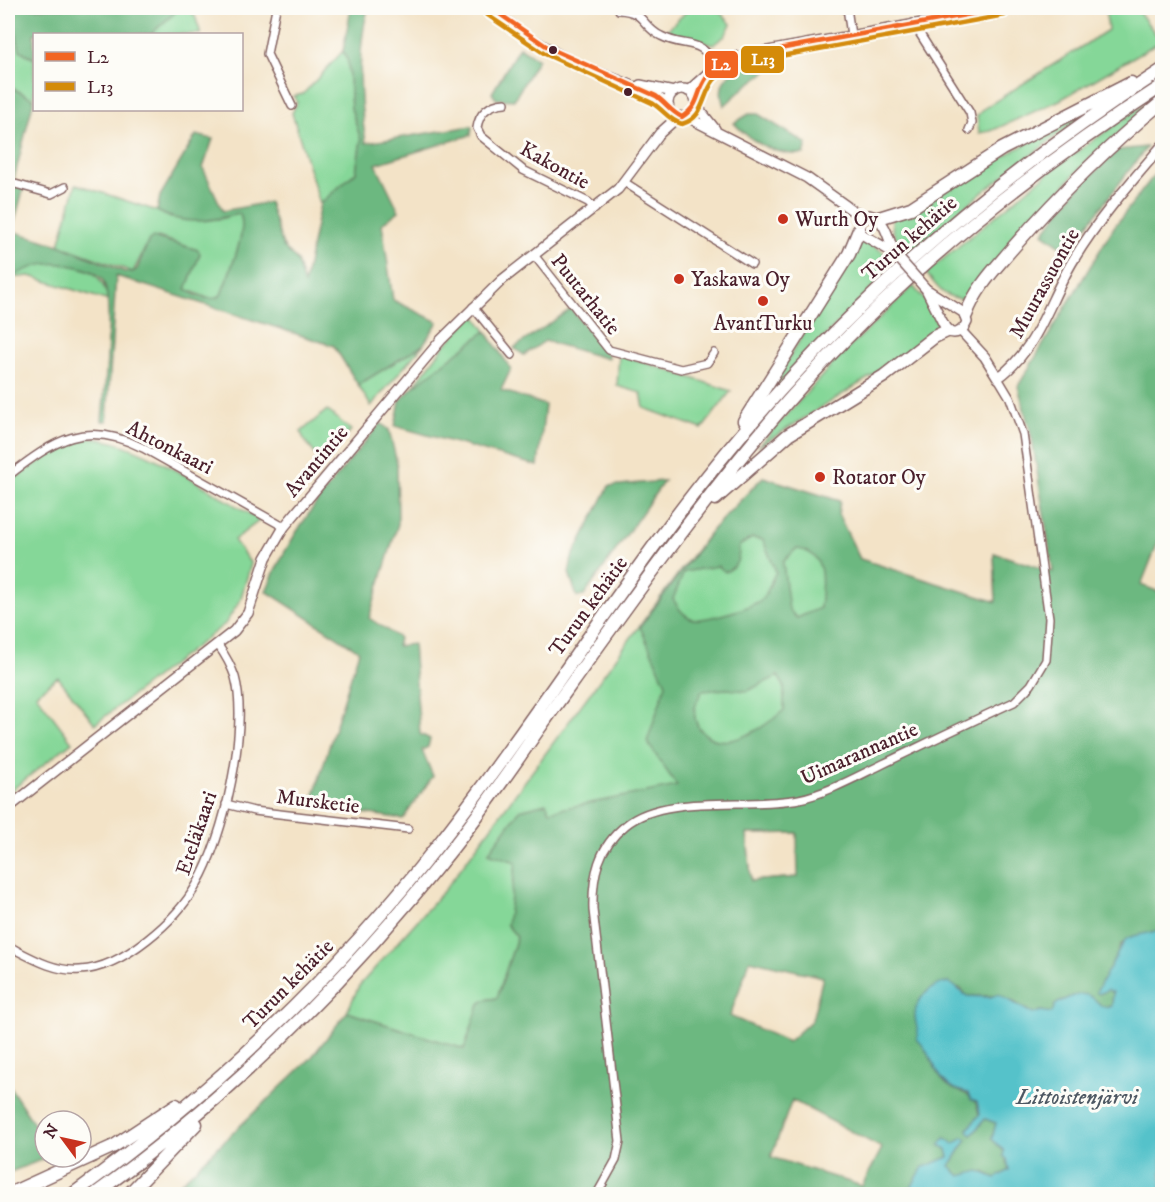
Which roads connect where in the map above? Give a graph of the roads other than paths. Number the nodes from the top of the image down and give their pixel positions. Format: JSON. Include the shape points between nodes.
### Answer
{"nodes":[{"id":1,"x":276,"y":8,"type":"edge"},
{"id":2,"x":491,"y":8,"type":"edge"},
{"id":3,"x":847,"y":8,"type":"edge"},
{"id":4,"x":1004,"y":8,"type":"edge"},
{"id":5,"x":620,"y":10,"type":"dead end"},
{"id":6,"x":913,"y":23,"type":"junction"},
{"id":7,"x":851,"y":35,"type":"junction"},
{"id":8,"x":716,"y":66,"type":"junction"},
{"id":9,"x":1162,"y":69,"type":"edge"},
{"id":10,"x":634,"y":85,"type":"junction"},
{"id":11,"x":1162,"y":86,"type":"edge"},
{"id":12,"x":674,"y":92,"type":"junction"},
{"id":13,"x":693,"y":98,"type":"junction"},
{"id":14,"x":1162,"y":102,"type":"edge"},
{"id":15,"x":505,"y":104,"type":"dead end"},
{"id":16,"x":292,"y":106,"type":"dead end"},
{"id":17,"x":669,"y":106,"type":"junction"},
{"id":18,"x":682,"y":116,"type":"junction"},
{"id":19,"x":969,"y":130,"type":"dead end"},
{"id":20,"x":717,"y":131,"type":"junction"},
{"id":21,"x":660,"y":134,"type":"junction"},
{"id":22,"x":1162,"y":146,"type":"edge"},
{"id":23,"x":8,"y":182,"type":"edge"},
{"id":24,"x":624,"y":182,"type":"junction"},
{"id":25,"x":65,"y":187,"type":"dead end"},
{"id":26,"x":595,"y":209,"type":"junction"},
{"id":27,"x":879,"y":219,"type":"junction"},
{"id":28,"x":861,"y":224,"type":"junction"},
{"id":29,"x":894,"y":253,"type":"junction"},
{"id":30,"x":534,"y":255,"type":"junction"},
{"id":31,"x":752,"y":264,"type":"dead end"},
{"id":32,"x":926,"y":289,"type":"junction"},
{"id":33,"x":473,"y":306,"type":"junction"},
{"id":34,"x":966,"y":315,"type":"junction"},
{"id":35,"x":947,"y":331,"type":"junction"},
{"id":36,"x":961,"y":331,"type":"junction"},
{"id":37,"x":714,"y":354,"type":"dead end"},
{"id":38,"x":512,"y":355,"type":"dead end"},
{"id":39,"x":998,"y":378,"type":"junction"},
{"id":40,"x":715,"y":467,"type":"junction"},
{"id":41,"x":8,"y":476,"type":"edge"},
{"id":42,"x":284,"y":527,"type":"junction"},
{"id":43,"x":678,"y":536,"type":"junction"},
{"id":44,"x":218,"y":645,"type":"junction"},
{"id":45,"x":226,"y":804,"type":"junction"},
{"id":46,"x":8,"y":808,"type":"edge"},
{"id":47,"x":408,"y":829,"type":"dead end"},
{"id":48,"x":8,"y":946,"type":"edge"},
{"id":49,"x":286,"y":1015,"type":"junction"},
{"id":50,"x":273,"y":1046,"type":"junction"},
{"id":51,"x":9,"y":1194,"type":"edge"},
{"id":52,"x":73,"y":1194,"type":"edge"},
{"id":53,"x":95,"y":1194,"type":"edge"},
{"id":54,"x":129,"y":1194,"type":"edge"},
{"id":55,"x":597,"y":1194,"type":"edge"}],
"edges":[{"from":1,"to":16,"type":"street","via":[[267,54]]},
{"from":2,"to":10,"type":"street","via":[[554,52]]},
{"from":3,"to":7,"type":"street"},
{"from":4,"to":6,"type":"street"},
{"from":5,"to":8,"type":"street","via":[[640,15],[661,36],[698,45],[708,52]]},
{"from":6,"to":7,"type":"street"},
{"from":6,"to":19,"type":"street","via":[[970,113]]},
{"from":7,"to":8,"type":"street","via":[[756,51]]},
{"from":8,"to":13,"type":"street","name":"Avantintie"},
{"from":9,"to":27,"type":"highway","via":[[1002,149],[911,207]]},
{"from":9,"to":40,"type":"highway","name":"Turun kehätie","via":[[1038,155],[928,244],[817,351]]},
{"from":10,"to":12,"type":"street"},
{"from":10,"to":17,"type":"street"},
{"from":11,"to":43,"type":"highway","name":"Turun kehätie","via":[[1024,182],[936,254],[791,398]]},
{"from":12,"to":13,"type":"street"},
{"from":12,"to":17,"type":"street","name":"Avantintie"},
{"from":13,"to":18,"type":"street","name":"Avantintie","via":[[692,112]]},
{"from":13,"to":20,"type":"street"},
{"from":14,"to":34,"type":"highway","via":[[1051,206],[985,281]]},
{"from":15,"to":26,"type":"street","name":"Kakontie","via":[[492,105],[481,115],[477,128],[481,136],[523,170]]},
{"from":17,"to":18,"type":"street"},
{"from":17,"to":21,"type":"street","name":"Avantintie"},
{"from":18,"to":20,"type":"street"},
{"from":18,"to":21,"type":"street","name":"Avantintie"},
{"from":20,"to":28,"type":"street","via":[[823,187]]},
{"from":21,"to":24,"type":"street","name":"Avantintie"},
{"from":22,"to":39,"type":"street","name":"Muurassuontie","via":[[1083,245],[1067,270],[1038,335],[1021,358]]},
{"from":23,"to":25,"type":"street","via":[[51,194]]},
{"from":24,"to":26,"type":"street","name":"Avantintie"},
{"from":24,"to":31,"type":"street"},
{"from":26,"to":30,"type":"street","name":"Avantintie"},
{"from":27,"to":28,"type":"street","via":[[869,215]]},
{"from":27,"to":29,"type":"street"},
{"from":28,"to":29,"type":"street","via":[[866,238]]},
{"from":28,"to":40,"type":"highway","via":[[849,254]]},
{"from":29,"to":32,"type":"street","bridge":true},
{"from":30,"to":33,"type":"street","name":"Avantintie"},
{"from":30,"to":37,"type":"street","name":"Puutarhatie","via":[[609,350],[681,369],[707,363]]},
{"from":32,"to":34,"type":"street"},
{"from":32,"to":35,"type":"street"},
{"from":33,"to":38,"type":"street"},
{"from":33,"to":42,"type":"street","name":"Avantintie"},
{"from":34,"to":36,"type":"street","via":[[967,322]]},
{"from":35,"to":36,"type":"street"},
{"from":35,"to":43,"type":"highway","via":[[884,376],[788,435]]},
{"from":36,"to":39,"type":"street","name":"Uimarannantie"},
{"from":39,"to":55,"type":"street","name":"Uimarannantie","via":[[1023,435],[1049,618],[1046,660],[1014,702],[821,793],[777,804],[664,808],[626,824],[609,843],[597,862],[592,884],[620,1141],[616,1160]]},
{"from":40,"to":49,"type":"highway","name":"Turun kehätie","via":[[441,842],[363,934]]},
{"from":41,"to":42,"type":"street","name":"Ahtonkaari","via":[[62,439],[101,433],[128,440]]},
{"from":42,"to":44,"type":"street","name":"Avantintie","via":[[266,558],[248,613]]},
{"from":43,"to":50,"type":"highway","name":"Turun kehätie","via":[[449,853],[372,944]]},
{"from":44,"to":45,"type":"street","name":"Eteläkaari","via":[[234,675],[237,700],[237,743]]},
{"from":44,"to":46,"type":"street","name":"Avantintie"},
{"from":45,"to":47,"type":"street","name":"Mursketie","via":[[254,811]]},
{"from":45,"to":48,"type":"street","name":"Eteläkaari","via":[[206,866],[192,893],[174,915],[116,960],[92,969],[70,970]]},
{"from":49,"to":51,"type":"highway","via":[[150,1123],[114,1146]]},
{"from":49,"to":52,"type":"highway","name":"Turun kehätie","via":[[213,1084]]},
{"from":50,"to":53,"type":"highway","name":"Turun kehätie","via":[[194,1116]]},
{"from":50,"to":54,"type":"highway"}]}
